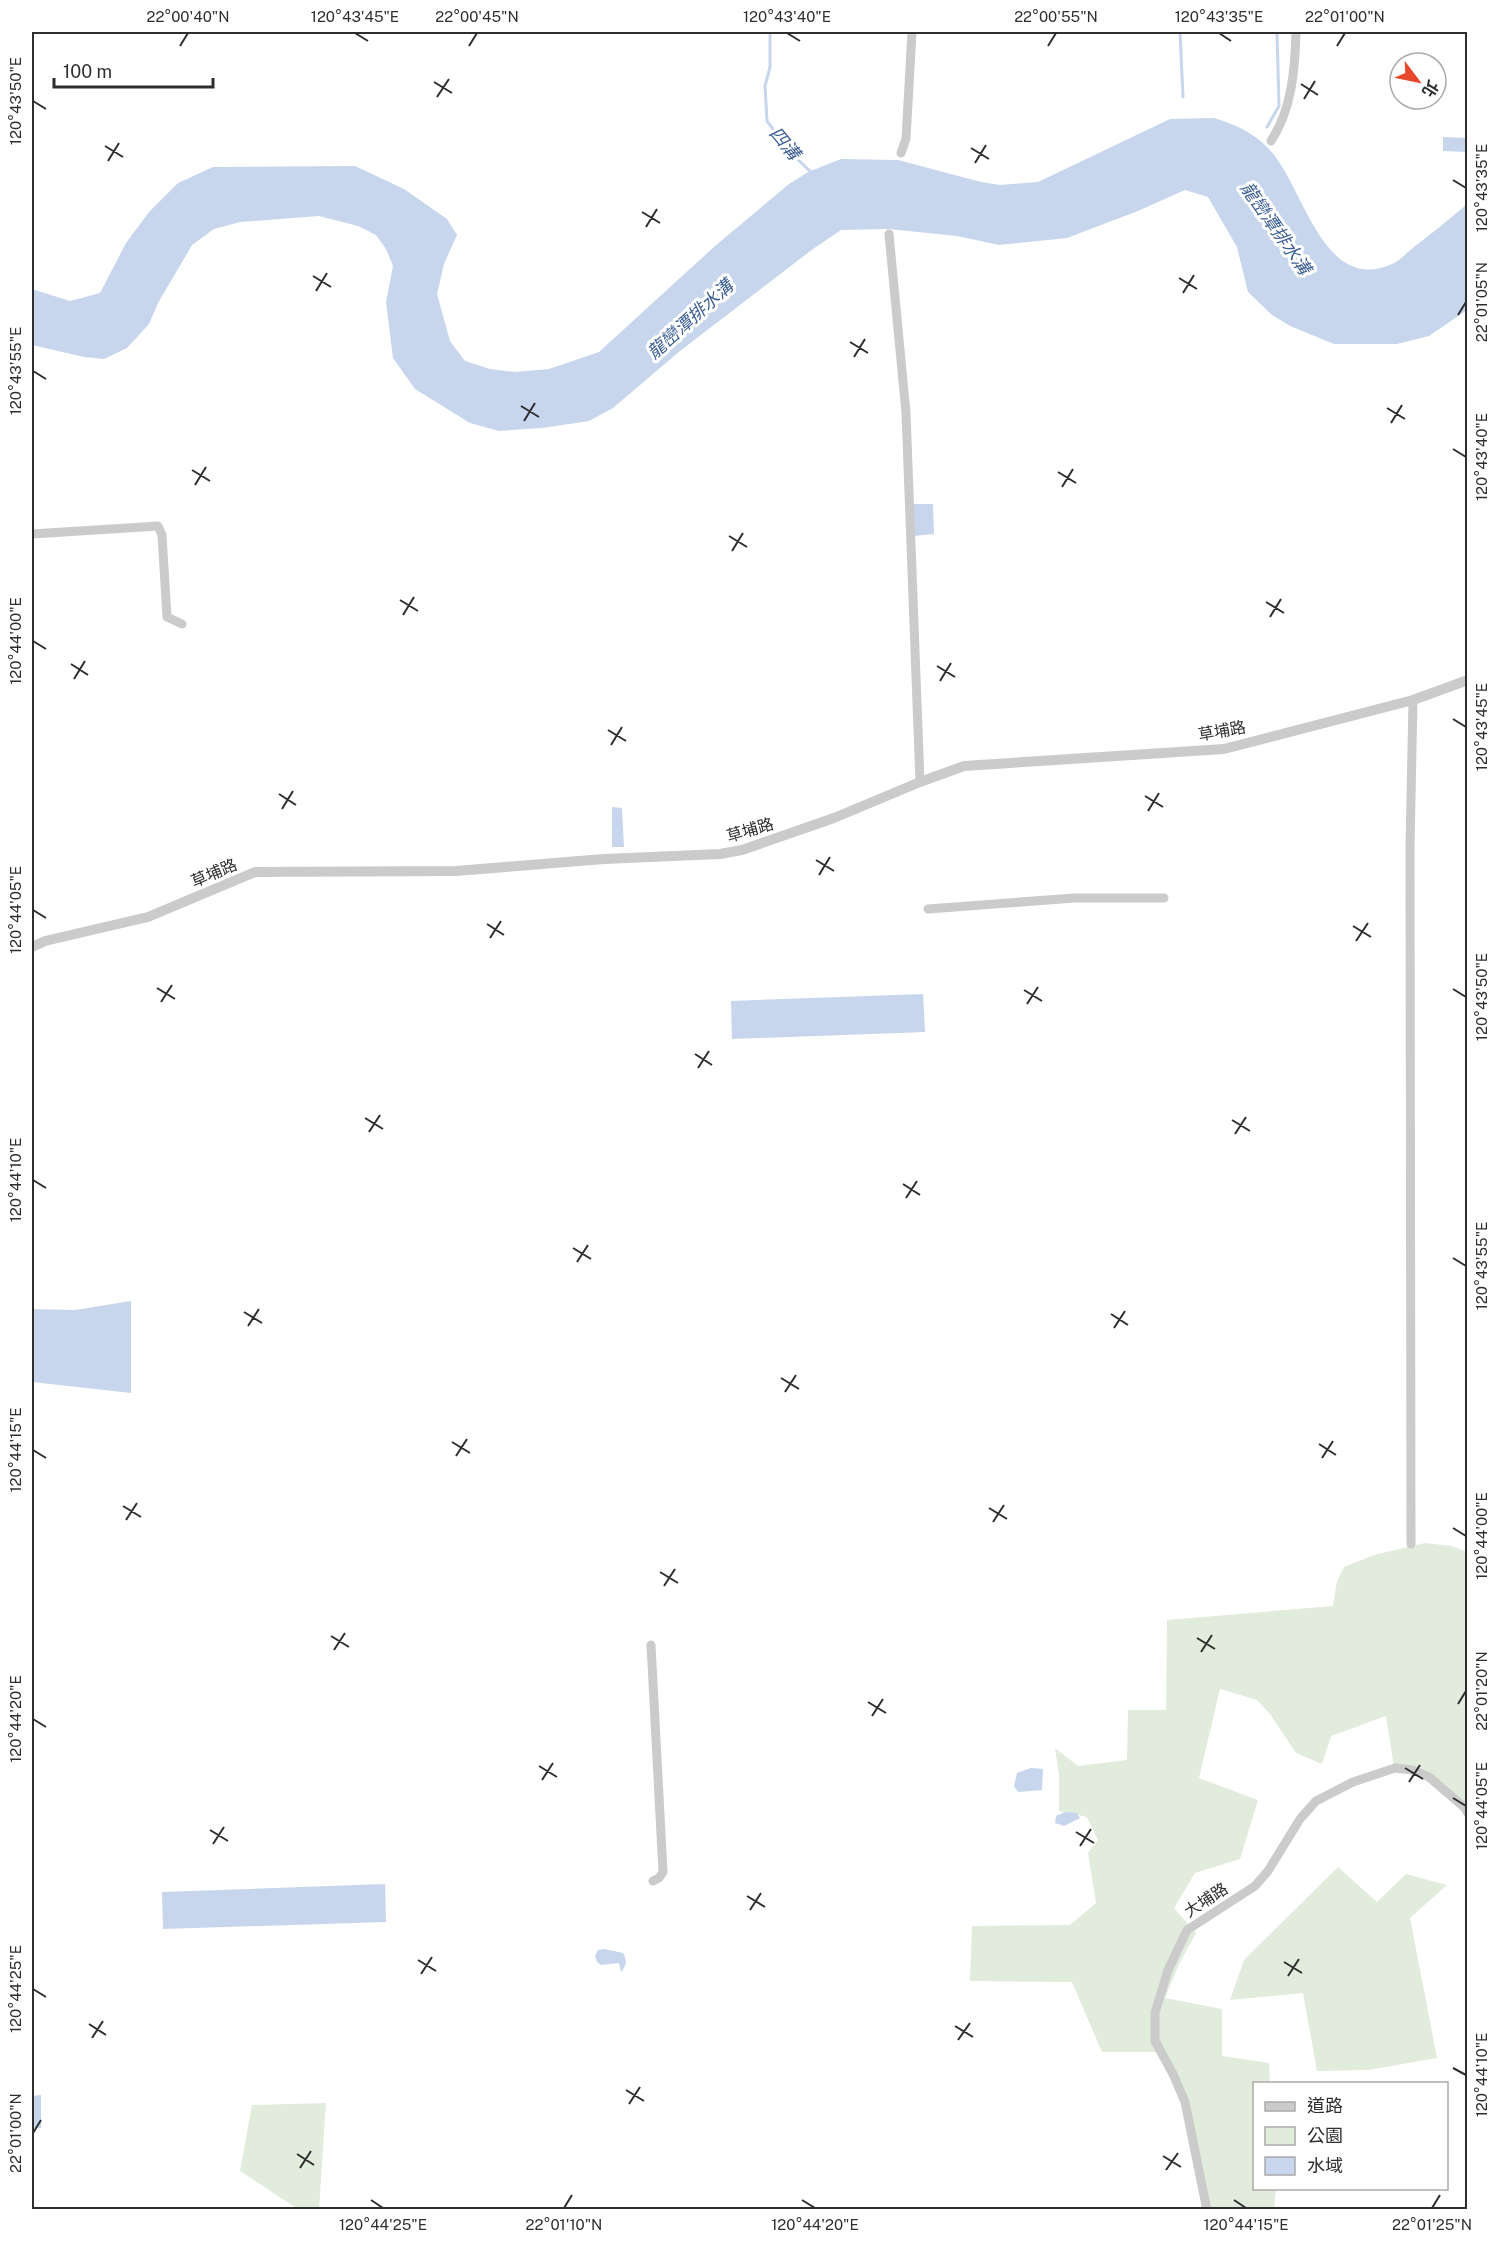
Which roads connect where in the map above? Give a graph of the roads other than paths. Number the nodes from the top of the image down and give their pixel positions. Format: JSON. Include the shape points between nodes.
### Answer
{"nodes":[{"id":1,"x":912,"y":32,"type":"edge"},
{"id":2,"x":1296,"y":32,"type":"edge"},
{"id":3,"x":1271,"y":141,"type":"dead end"},
{"id":4,"x":901,"y":153,"type":"dead end"},
{"id":5,"x":889,"y":234,"type":"dead end"},
{"id":6,"x":32,"y":534,"type":"edge"},
{"id":7,"x":182,"y":624,"type":"dead end"},
{"id":8,"x":1467,"y":680,"type":"edge"},
{"id":9,"x":1413,"y":700,"type":"junction"},
{"id":10,"x":920,"y":782,"type":"junction"},
{"id":11,"x":1164,"y":898,"type":"dead end"},
{"id":12,"x":928,"y":909,"type":"dead end"},
{"id":13,"x":32,"y":947,"type":"edge"},
{"id":14,"x":1410,"y":1544,"type":"dead end"},
{"id":15,"x":651,"y":1645,"type":"dead end"},
{"id":16,"x":1467,"y":1813,"type":"edge"},
{"id":17,"x":653,"y":1881,"type":"dead end"},
{"id":18,"x":1207,"y":2210,"type":"edge"}],
"edges":[{"from":1,"to":4,"type":"street","via":[[906,139]]},
{"from":2,"to":3,"type":"street","via":[[1288,107]]},
{"from":5,"to":10,"type":"street","via":[[906,413]]},
{"from":6,"to":7,"type":"street","via":[[158,526],[162,535],[167,617]]},
{"from":8,"to":9,"type":"street","name":"草埔路"},
{"from":9,"to":10,"type":"street","name":"草埔路","via":[[1224,749],[964,766]]},
{"from":9,"to":14,"type":"street"},
{"from":10,"to":13,"type":"street","name":"草埔路","via":[[742,850],[456,871],[255,872],[148,916]]},
{"from":11,"to":12,"type":"street","via":[[1074,898]]},
{"from":15,"to":17,"type":"street","via":[[663,1872]]},
{"from":16,"to":18,"type":"street","name":"大埔路","via":[[1429,1777],[1413,1770],[1395,1768],[1353,1782],[1316,1801],[1255,1886],[1187,1930],[1168,1970],[1155,2013],[1155,2041],[1185,2102]]}]}
